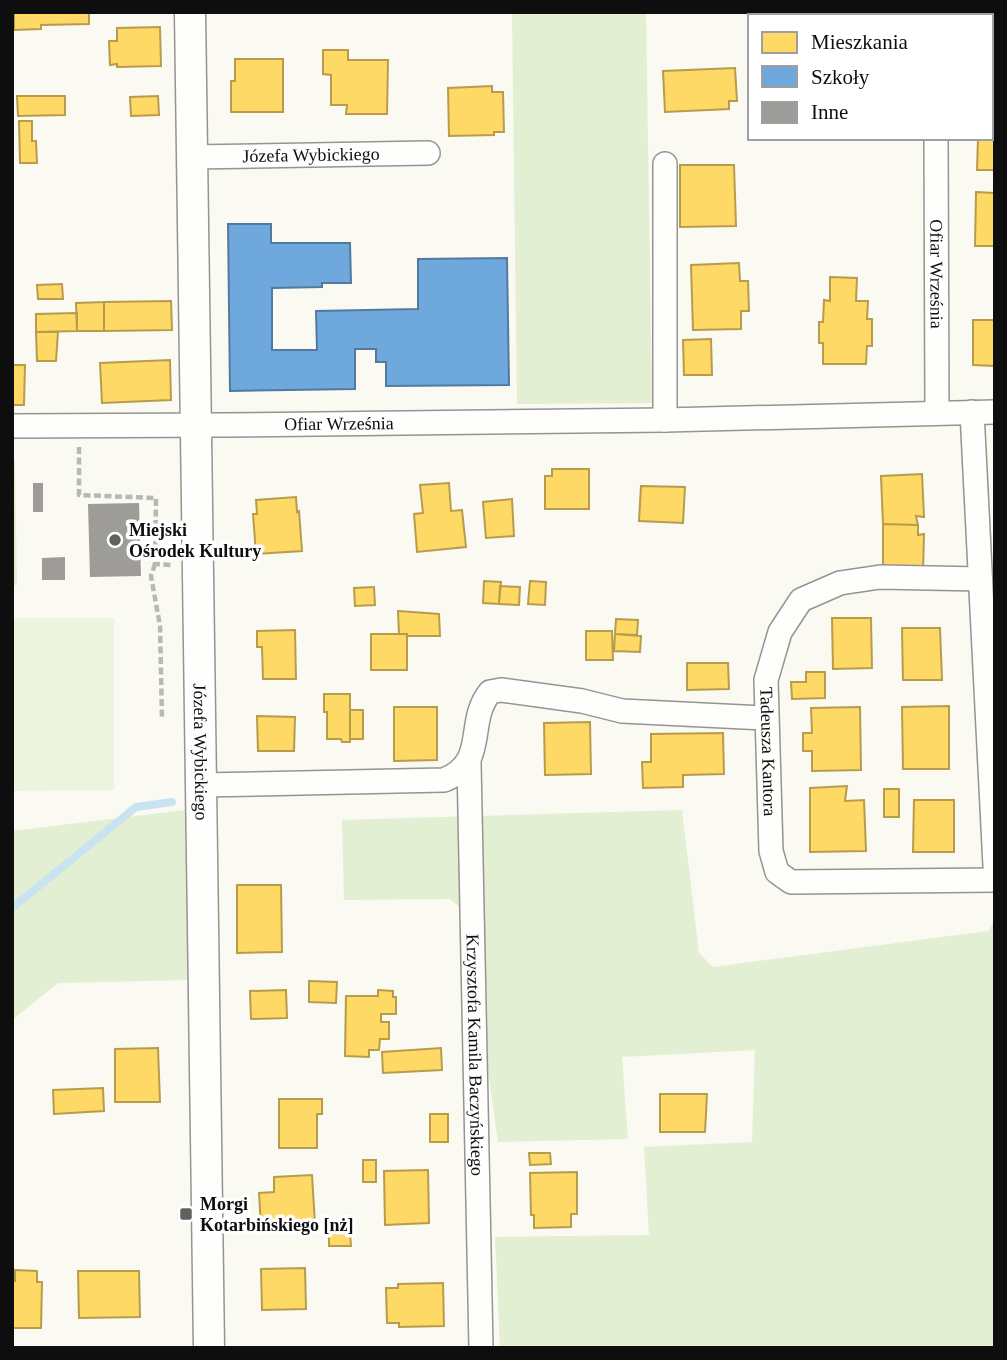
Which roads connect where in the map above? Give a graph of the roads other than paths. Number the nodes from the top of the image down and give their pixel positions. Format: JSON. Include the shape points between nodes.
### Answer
{"nodes":[{"id":1,"x":190,"y":12,"type":"edge"},
{"id":2,"x":936,"y":140,"type":"edge"},
{"id":3,"x":428,"y":153,"type":"dead end"},
{"id":4,"x":192,"y":157,"type":"junction"},
{"id":5,"x":665,"y":164,"type":"dead end"},
{"id":6,"x":937,"y":412,"type":"junction"},
{"id":7,"x":983,"y":412,"type":"edge"},
{"id":8,"x":666,"y":420,"type":"junction"},
{"id":9,"x":196,"y":425,"type":"junction"},
{"id":10,"x":12,"y":426,"type":"edge"},
{"id":11,"x":980,"y":579,"type":"junction"},
{"id":12,"x":766,"y":718,"type":"junction"},
{"id":13,"x":469,"y":763,"type":"junction"},
{"id":14,"x":202,"y":785,"type":"junction"},
{"id":15,"x":995,"y":866,"type":"edge"},
{"id":16,"x":995,"y":880,"type":"edge"},
{"id":17,"x":209,"y":1348,"type":"edge"},
{"id":18,"x":481,"y":1348,"type":"edge"}],
"edges":[{"from":1,"to":4,"type":"street","name":"Józefa Wybickiego"},
{"from":2,"to":6,"type":"street","name":"Ofiar Września"},
{"from":3,"to":4,"type":"street","name":"Józefa Wybickiego"},
{"from":4,"to":9,"type":"street","name":"Józefa Wybickiego"},
{"from":5,"to":8,"type":"street"},
{"from":6,"to":7,"type":"street","name":"Ofiar Września"},
{"from":6,"to":8,"type":"street","name":"Ofiar Września"},
{"from":7,"to":11,"type":"street"},
{"from":8,"to":9,"type":"street","name":"Ofiar Września"},
{"from":9,"to":10,"type":"street","name":"Ofiar Września"},
{"from":9,"to":14,"type":"street","name":"Józefa Wybickiego"},
{"from":11,"to":12,"type":"street","name":"Tadeusza Kantora","via":[[880,577],[840,583],[802,600],[780,632],[766,680]]},
{"from":11,"to":15,"type":"street"},
{"from":12,"to":13,"type":"street","name":"Krzysztofa Kamila Baczyńskiego","via":[[622,711],[501,690],[490,692],[481,703]]},
{"from":12,"to":16,"type":"street","name":"Tadeusza Kantora","via":[[771,851],[777,873],[791,882]]},
{"from":13,"to":14,"type":"street","via":[[444,780]]},
{"from":13,"to":18,"type":"street","name":"Krzysztofa Kamila Baczyńskiego"},
{"from":14,"to":17,"type":"street","name":"Józefa Wybickiego"}]}
